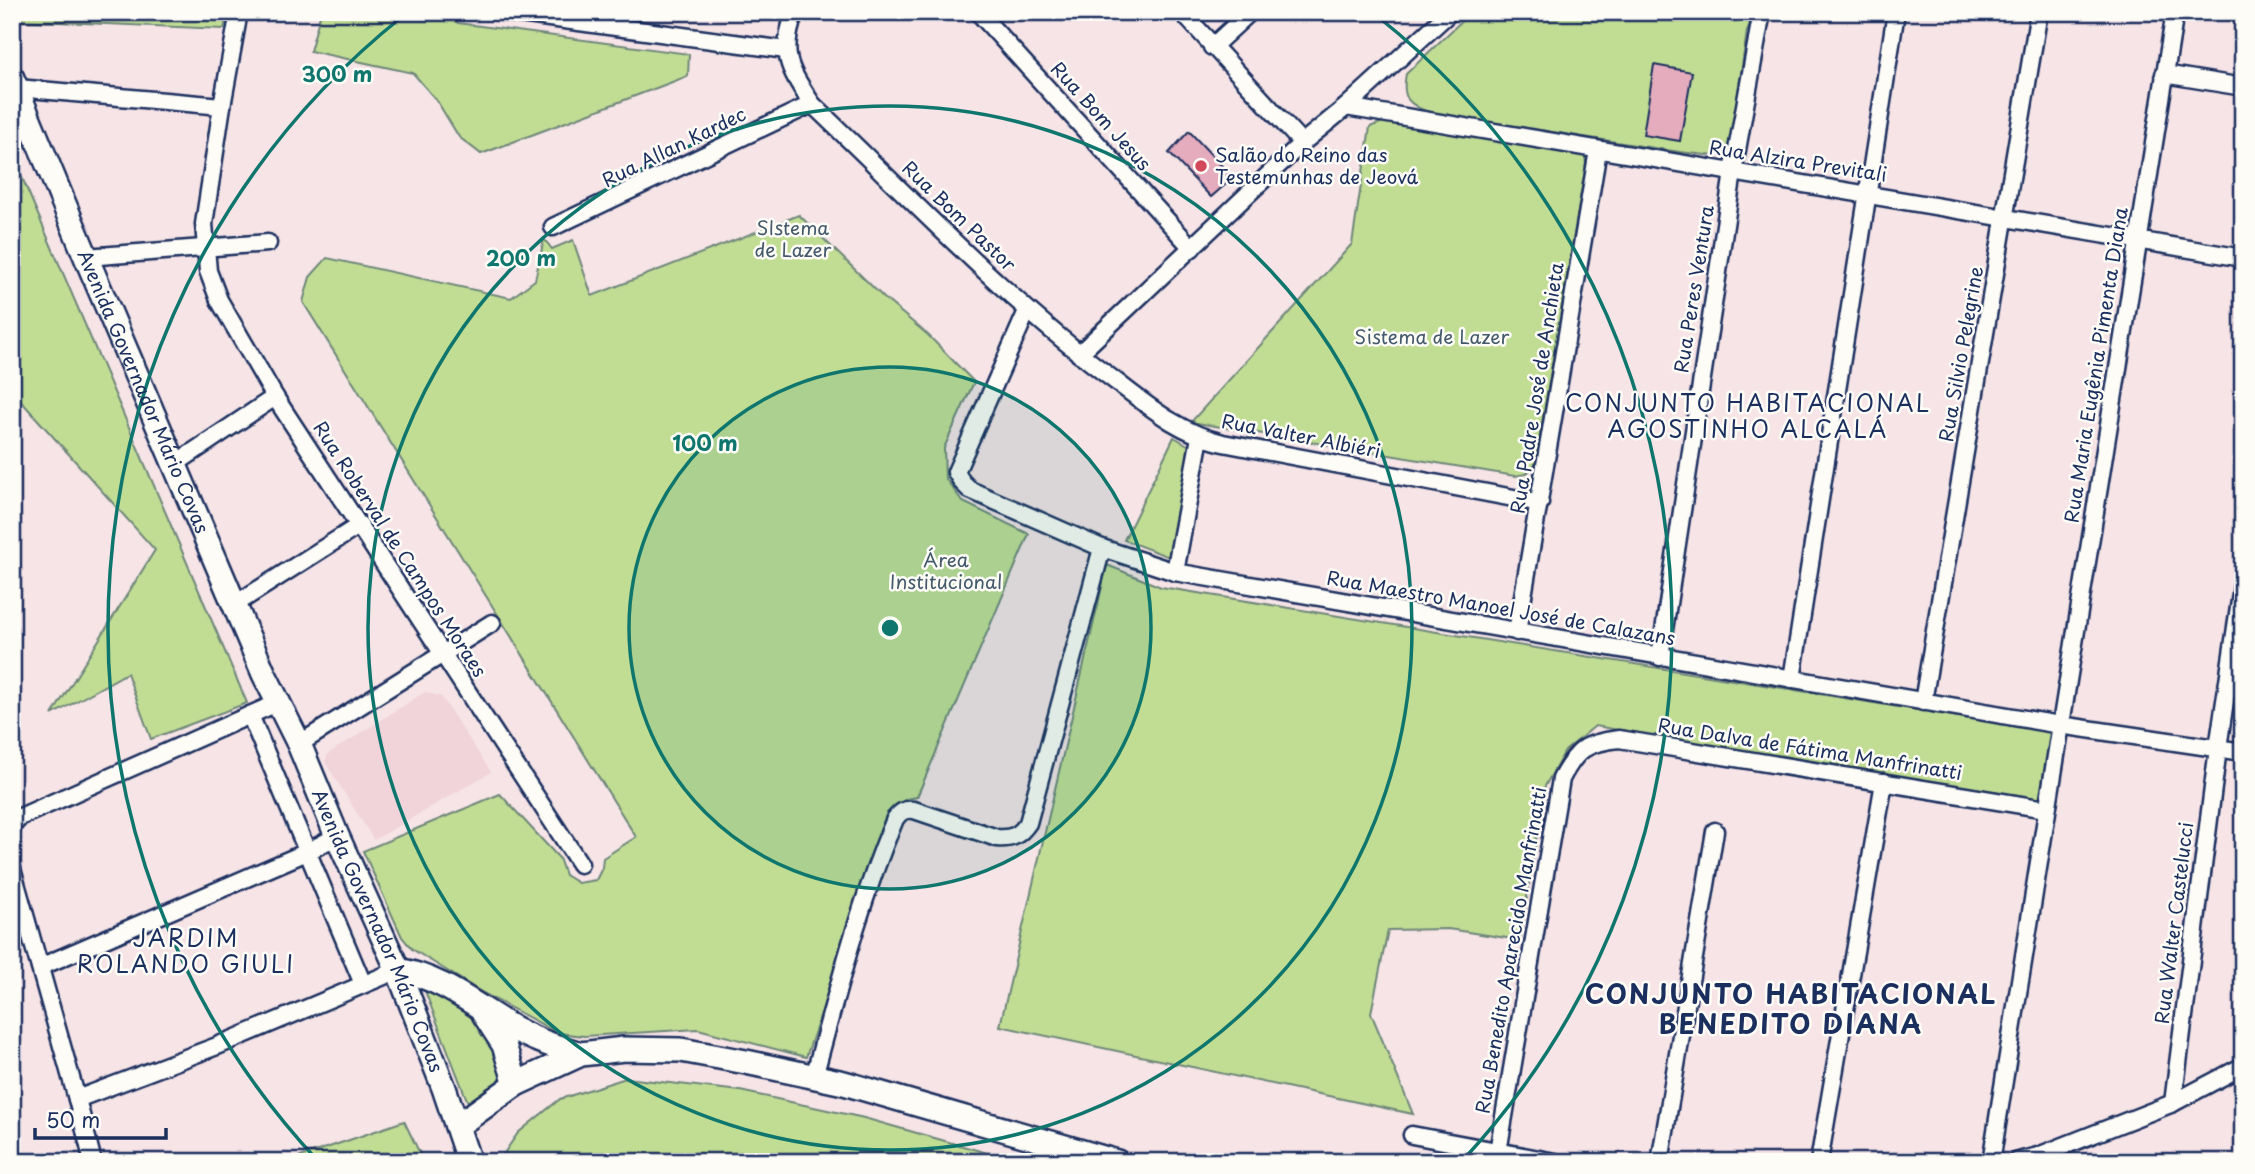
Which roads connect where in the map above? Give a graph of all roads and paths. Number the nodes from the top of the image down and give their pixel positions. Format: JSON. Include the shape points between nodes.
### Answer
{"nodes":[{"id":1,"x":239,"y":12,"type":"edge"},
{"id":2,"x":505,"y":12,"type":"edge"},
{"id":3,"x":795,"y":12,"type":"edge"},
{"id":4,"x":978,"y":12,"type":"edge"},
{"id":5,"x":1182,"y":12,"type":"edge"},
{"id":6,"x":1251,"y":12,"type":"edge"},
{"id":7,"x":1450,"y":12,"type":"edge"},
{"id":8,"x":1762,"y":12,"type":"edge"},
{"id":9,"x":1896,"y":12,"type":"edge"},
{"id":10,"x":2039,"y":12,"type":"edge"},
{"id":11,"x":2175,"y":12,"type":"edge"},
{"id":12,"x":611,"y":19,"type":"edge"},
{"id":13,"x":1212,"y":47,"type":"junction"},
{"id":14,"x":786,"y":50,"type":"junction"},
{"id":15,"x":2164,"y":75,"type":"junction"},
{"id":16,"x":15,"y":83,"type":"edge"},
{"id":17,"x":2243,"y":87,"type":"edge"},
{"id":18,"x":812,"y":104,"type":"junction"},
{"id":19,"x":222,"y":106,"type":"junction"},
{"id":20,"x":1346,"y":107,"type":"junction"},
{"id":21,"x":1302,"y":143,"type":"junction"},
{"id":22,"x":1598,"y":150,"type":"junction"},
{"id":23,"x":1734,"y":172,"type":"junction"},
{"id":24,"x":1866,"y":194,"type":"junction"},
{"id":25,"x":2006,"y":218,"type":"junction"},
{"id":26,"x":553,"y":227,"type":"dead end"},
{"id":27,"x":2137,"y":239,"type":"junction"},
{"id":28,"x":268,"y":243,"type":"dead end"},
{"id":29,"x":205,"y":248,"type":"junction"},
{"id":30,"x":1192,"y":248,"type":"junction"},
{"id":31,"x":86,"y":257,"type":"junction"},
{"id":32,"x":2243,"y":258,"type":"edge"},
{"id":33,"x":1027,"y":311,"type":"junction"},
{"id":34,"x":1079,"y":354,"type":"junction"},
{"id":35,"x":275,"y":397,"type":"junction"},
{"id":36,"x":1200,"y":437,"type":"junction"},
{"id":37,"x":175,"y":464,"type":"junction"},
{"id":38,"x":1540,"y":503,"type":"junction"},
{"id":39,"x":360,"y":525,"type":"junction"},
{"id":40,"x":1102,"y":548,"type":"junction"},
{"id":41,"x":1175,"y":572,"type":"junction"},
{"id":42,"x":2243,"y":580,"type":"edge"},
{"id":43,"x":234,"y":605,"type":"junction"},
{"id":44,"x":492,"y":624,"type":"dead end"},
{"id":45,"x":1517,"y":632,"type":"junction"},
{"id":46,"x":443,"y":653,"type":"junction"},
{"id":47,"x":1660,"y":656,"type":"junction"},
{"id":48,"x":1792,"y":679,"type":"junction"},
{"id":49,"x":1923,"y":702,"type":"junction"},
{"id":50,"x":277,"y":704,"type":"junction"},
{"id":51,"x":250,"y":715,"type":"junction"},
{"id":52,"x":2060,"y":726,"type":"junction"},
{"id":53,"x":299,"y":744,"type":"junction"},
{"id":54,"x":2218,"y":748,"type":"junction"},
{"id":55,"x":2243,"y":752,"type":"edge"},
{"id":56,"x":1573,"y":758,"type":"joint"},
{"id":57,"x":1884,"y":782,"type":"junction"},
{"id":58,"x":2046,"y":809,"type":"junction"},
{"id":59,"x":12,"y":826,"type":"edge"},
{"id":60,"x":1715,"y":831,"type":"dead end"},
{"id":61,"x":337,"y":836,"type":"junction"},
{"id":62,"x":307,"y":852,"type":"junction"},
{"id":63,"x":580,"y":864,"type":"dead end"},
{"id":64,"x":12,"y":869,"type":"edge"},
{"id":65,"x":40,"y":967,"type":"junction"},
{"id":66,"x":398,"y":970,"type":"junction"},
{"id":67,"x":363,"y":984,"type":"junction"},
{"id":68,"x":476,"y":1004,"type":"junction"},
{"id":69,"x":581,"y":1054,"type":"junction"},
{"id":70,"x":2243,"y":1066,"type":"edge"},
{"id":71,"x":814,"y":1077,"type":"junction"},
{"id":72,"x":516,"y":1084,"type":"junction"},
{"id":73,"x":77,"y":1099,"type":"junction"},
{"id":74,"x":2173,"y":1103,"type":"junction"},
{"id":75,"x":457,"y":1126,"type":"junction"},
{"id":76,"x":1412,"y":1135,"type":"dead end"},
{"id":77,"x":1498,"y":1152,"type":"junction"},
{"id":78,"x":92,"y":1158,"type":"dead end"},
{"id":79,"x":470,"y":1162,"type":"edge"},
{"id":80,"x":1117,"y":1162,"type":"edge"},
{"id":81,"x":1555,"y":1162,"type":"edge"},
{"id":82,"x":1660,"y":1162,"type":"edge"},
{"id":83,"x":1819,"y":1162,"type":"edge"},
{"id":84,"x":1991,"y":1162,"type":"edge"},
{"id":85,"x":2015,"y":1162,"type":"edge"}],
"edges":[{"from":1,"to":19,"type":"street","name":"Rua Roberval de Campos Moraes"},
{"from":2,"to":12,"type":"street"},
{"from":3,"to":14,"type":"street"},
{"from":4,"to":30,"type":"street","name":"Rua Bom Jesus"},
{"from":5,"to":13,"type":"street"},
{"from":6,"to":13,"type":"street"},
{"from":7,"to":20,"type":"street"},
{"from":8,"to":23,"type":"street","name":"Rua Peres Ventura"},
{"from":9,"to":24,"type":"street"},
{"from":10,"to":25,"type":"street","name":"Rua Silvio Pelegrine"},
{"from":11,"to":15,"type":"street","name":"Rua Maria Eugênia Pimenta Diana"},
{"from":12,"to":14,"type":"street"},
{"from":13,"to":21,"type":"street"},
{"from":14,"to":18,"type":"street","name":"Rua Bom Pastor","via":[[791,72]]},
{"from":15,"to":17,"type":"street"},
{"from":15,"to":27,"type":"street","name":"Rua Maria Eugênia Pimenta Diana"},
{"from":16,"to":19,"type":"street"},
{"from":16,"to":31,"type":"main road","name":"Avenida Governador Mário Covas"},
{"from":18,"to":26,"type":"street","name":"Rua Allan Kardec"},
{"from":18,"to":33,"type":"street","name":"Rua Bom Pastor"},
{"from":19,"to":29,"type":"street","name":"Rua Roberval de Campos Moraes","via":[[204,224]]},
{"from":20,"to":21,"type":"street"},
{"from":20,"to":22,"type":"street","name":"Rua Alzira Previtali"},
{"from":21,"to":30,"type":"street"},
{"from":22,"to":23,"type":"street","name":"Rua Alzira Previtali"},
{"from":22,"to":38,"type":"street","name":"Rua Padre José de Anchieta"},
{"from":23,"to":24,"type":"street","name":"Rua Alzira Previtali"},
{"from":23,"to":47,"type":"street","name":"Rua Peres Ventura"},
{"from":24,"to":25,"type":"street","name":"Rua Alzira Previtali"},
{"from":24,"to":48,"type":"street"},
{"from":25,"to":27,"type":"street","name":"Rua Alzira Previtali"},
{"from":25,"to":49,"type":"street","name":"Rua Silvio Pelegrine"},
{"from":27,"to":32,"type":"street","name":"Rua Alzira Previtali"},
{"from":27,"to":52,"type":"street","name":"Rua Maria Eugênia Pimenta Diana"},
{"from":28,"to":29,"type":"street"},
{"from":29,"to":31,"type":"street"},
{"from":29,"to":35,"type":"street","name":"Rua Roberval de Campos Moraes","via":[[219,300]]},
{"from":30,"to":34,"type":"street"},
{"from":31,"to":37,"type":"main road","name":"Avenida Governador Mário Covas"},
{"from":33,"to":34,"type":"street","name":"Rua Bom Pastor"},
{"from":33,"to":40,"type":"street","name":"Rua Maestro Manoel José de Calazans","via":[[957,472],[970,490]]},
{"from":34,"to":36,"type":"street","name":"Rua Valter Albiéri","via":[[1170,421]]},
{"from":35,"to":37,"type":"street"},
{"from":35,"to":39,"type":"street","name":"Rua Roberval de Campos Moraes"},
{"from":36,"to":38,"type":"street","name":"Rua Valter Albiéri"},
{"from":36,"to":41,"type":"street"},
{"from":37,"to":43,"type":"main road","name":"Avenida Governador Mário Covas"},
{"from":38,"to":45,"type":"street","name":"Rua Padre José de Anchieta"},
{"from":39,"to":43,"type":"street"},
{"from":39,"to":46,"type":"street","name":"Rua Roberval de Campos Moraes"},
{"from":40,"to":41,"type":"street","name":"Rua Maestro Manoel José de Calazans"},
{"from":40,"to":71,"type":"street","via":[[1028,823],[1008,839],[914,810],[907,809],[895,819],[863,901]]},
{"from":41,"to":45,"type":"street","name":"Rua Maestro Manoel José de Calazans"},
{"from":42,"to":54,"type":"street","name":"Rua Walter Castelucci"},
{"from":43,"to":50,"type":"main road","name":"Avenida Governador Mário Covas"},
{"from":44,"to":46,"type":"street"},
{"from":45,"to":47,"type":"street","name":"Rua Maestro Manoel José de Calazans"},
{"from":46,"to":53,"type":"street"},
{"from":46,"to":63,"type":"street","name":"Rua Roberval de Campos Moraes"},
{"from":47,"to":48,"type":"street","name":"Rua Maestro Manoel José de Calazans"},
{"from":48,"to":49,"type":"street","name":"Rua Maestro Manoel José de Calazans"},
{"from":49,"to":52,"type":"street","name":"Rua Maestro Manoel José de Calazans"},
{"from":50,"to":51,"type":"street"},
{"from":50,"to":53,"type":"main road","name":"Avenida Governador Mário Covas"},
{"from":51,"to":59,"type":"street","via":[[20,817]]},
{"from":51,"to":62,"type":"street"},
{"from":52,"to":54,"type":"street","name":"Rua Maestro Manoel José de Calazans"},
{"from":52,"to":58,"type":"street","name":"Rua Maria Eugênia Pimenta Diana"},
{"from":53,"to":61,"type":"main road","name":"Avenida Governador Mário Covas"},
{"from":54,"to":55,"type":"street","name":"Rua Maestro Manoel José de Calazans"},
{"from":54,"to":74,"type":"street","name":"Rua Walter Castelucci"},
{"from":56,"to":57,"type":"street","name":"Rua Dalva de Fátima Manfrinatti","via":[[1593,742],[1619,739]]},
{"from":56,"to":77,"type":"street","name":"Rua Benedito Aparecido Manfrinatti","via":[[1561,779]]},
{"from":57,"to":58,"type":"street","name":"Rua Dalva de Fátima Manfrinatti"},
{"from":57,"to":83,"type":"street"},
{"from":58,"to":84,"type":"street","name":"Rua Maria Eugênia Pimenta Diana"},
{"from":60,"to":82,"type":"street"},
{"from":61,"to":62,"type":"street"},
{"from":61,"to":66,"type":"main road","name":"Avenida Governador Mário Covas"},
{"from":62,"to":65,"type":"street"},
{"from":62,"to":67,"type":"street"},
{"from":64,"to":65,"type":"street"},
{"from":65,"to":73,"type":"street"},
{"from":66,"to":67,"type":"street"},
{"from":66,"to":68,"type":"main road","via":[[436,980]]},
{"from":66,"to":75,"type":"main road","name":"Avenida Governador Mário Covas"},
{"from":67,"to":73,"type":"street"},
{"from":68,"to":69,"type":"main road","via":[[519,1031]]},
{"from":68,"to":72,"type":"main road","via":[[496,1030]]},
{"from":69,"to":71,"type":"main road","via":[[681,1050]]},
{"from":69,"to":72,"type":"main road"},
{"from":70,"to":74,"type":"street"},
{"from":71,"to":80,"type":"main road"},
{"from":72,"to":75,"type":"main road"},
{"from":73,"to":78,"type":"street"},
{"from":74,"to":85,"type":"street"},
{"from":75,"to":79,"type":"main road","name":"Avenida Governador Mário Covas"},
{"from":76,"to":77,"type":"street"},
{"from":77,"to":81,"type":"street"}]}
